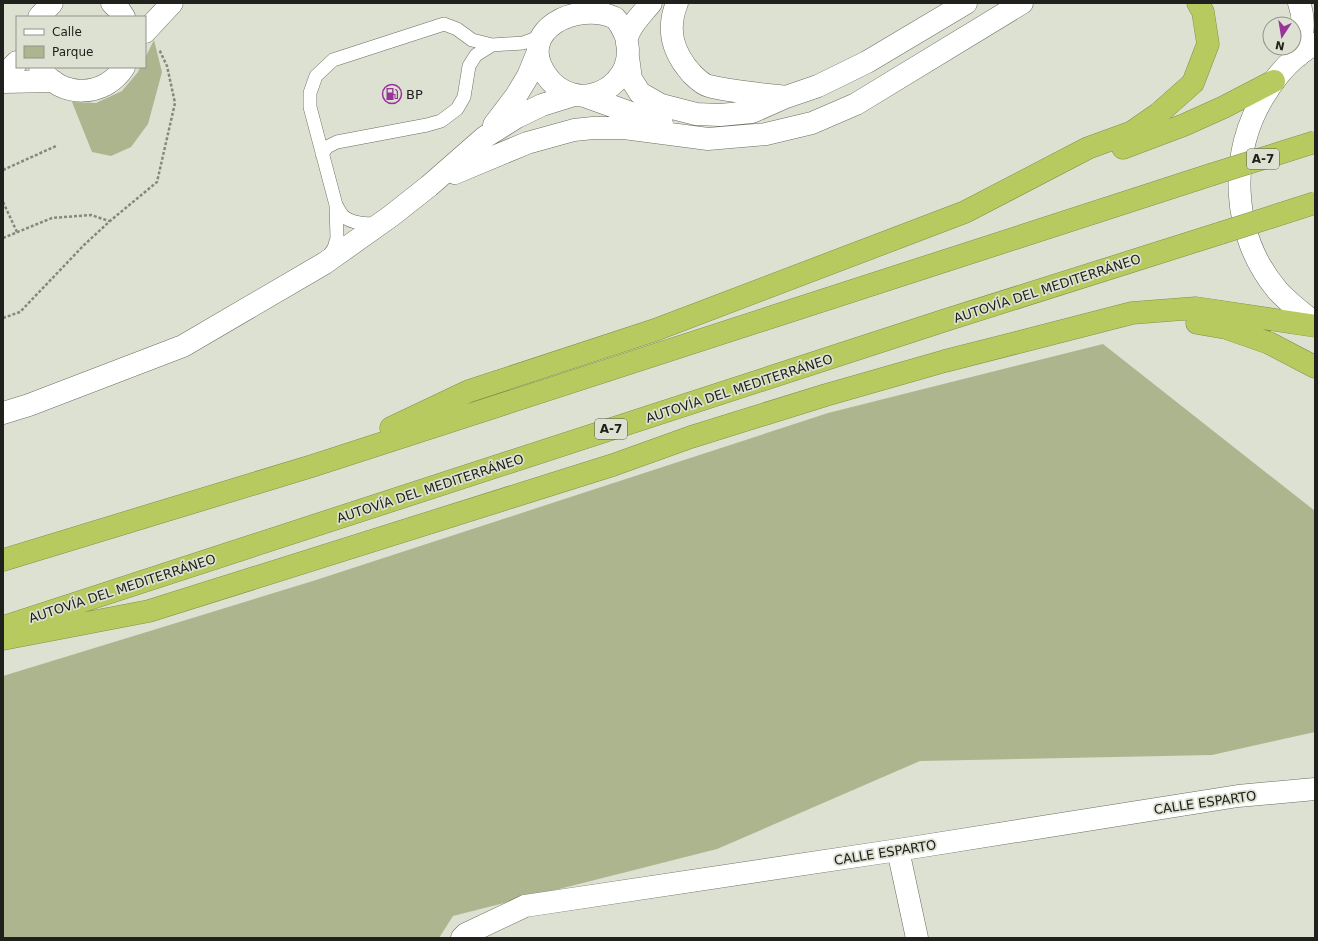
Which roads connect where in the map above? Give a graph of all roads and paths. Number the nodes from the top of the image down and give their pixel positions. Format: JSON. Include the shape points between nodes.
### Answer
{"nodes":[{"id":1,"x":52,"y":3,"type":"edge"},
{"id":2,"x":172,"y":3,"type":"edge"},
{"id":3,"x":651,"y":3,"type":"edge"},
{"id":4,"x":677,"y":3,"type":"edge"},
{"id":5,"x":966,"y":3,"type":"edge"},
{"id":6,"x":1022,"y":3,"type":"edge"},
{"id":7,"x":1198,"y":3,"type":"edge"},
{"id":8,"x":1299,"y":3,"type":"edge"},
{"id":9,"x":597,"y":4,"type":"edge"},
{"id":10,"x":40,"y":16,"type":"edge"},
{"id":11,"x":151,"y":39,"type":"edge"},
{"id":12,"x":492,"y":45,"type":"junction"},
{"id":13,"x":538,"y":46,"type":"junction"},
{"id":14,"x":627,"y":48,"type":"junction"},
{"id":15,"x":1306,"y":50,"type":"edge"},
{"id":16,"x":16,"y":63,"type":"edge"},
{"id":17,"x":123,"y":68,"type":"edge"},
{"id":18,"x":46,"y":74,"type":"edge"},
{"id":19,"x":3,"y":76,"type":"edge"},
{"id":20,"x":1274,"y":81,"type":"junction"},
{"id":21,"x":3,"y":82,"type":"edge"},
{"id":22,"x":579,"y":95,"type":"junction"},
{"id":23,"x":786,"y":97,"type":"junction"},
{"id":24,"x":685,"y":135,"type":"junction"},
{"id":25,"x":485,"y":137,"type":"junction"},
{"id":26,"x":1315,"y":142,"type":"edge"},
{"id":27,"x":56,"y":146,"type":"dead end"},
{"id":28,"x":322,"y":154,"type":"junction"},
{"id":29,"x":3,"y":170,"type":"edge"},
{"id":30,"x":429,"y":186,"type":"junction"},
{"id":31,"x":3,"y":202,"type":"edge"},
{"id":32,"x":1315,"y":203,"type":"edge"},
{"id":33,"x":336,"y":205,"type":"junction"},
{"id":34,"x":965,"y":212,"type":"junction"},
{"id":35,"x":110,"y":221,"type":"junction"},
{"id":36,"x":379,"y":224,"type":"junction"},
{"id":37,"x":17,"y":232,"type":"junction"},
{"id":38,"x":3,"y":238,"type":"edge"},
{"id":39,"x":325,"y":262,"type":"junction"},
{"id":40,"x":1132,"y":313,"type":"junction"},
{"id":41,"x":3,"y":318,"type":"edge"},
{"id":42,"x":1315,"y":323,"type":"edge"},
{"id":43,"x":1315,"y":326,"type":"edge"},
{"id":44,"x":1315,"y":367,"type":"edge"},
{"id":45,"x":3,"y":412,"type":"edge"},
{"id":46,"x":312,"y":466,"type":"junction"},
{"id":47,"x":3,"y":560,"type":"edge"},
{"id":48,"x":3,"y":627,"type":"edge"},
{"id":49,"x":3,"y":639,"type":"edge"},
{"id":50,"x":1315,"y":789,"type":"edge"},
{"id":51,"x":898,"y":850,"type":"junction"},
{"id":52,"x":462,"y":938,"type":"edge"},
{"id":53,"x":917,"y":938,"type":"edge"}],
"edges":[{"from":1,"to":10,"type":"street"},
{"from":2,"to":11,"type":"street"},
{"from":3,"to":14,"type":"street","via":[[631,28]]},
{"from":4,"to":23,"type":"street","via":[[671,25],[673,42],[683,63],[694,76],[708,86]]},
{"from":5,"to":23,"type":"street","via":[[867,62],[818,86]]},
{"from":6,"to":24,"type":"street","via":[[856,104],[812,123],[766,134],[734,138],[708,139]]},
{"from":7,"to":34,"type":"highway","via":[[1203,12],[1208,44],[1193,83],[1158,114],[1132,132],[1088,148]]},
{"from":8,"to":15,"type":"street","via":[[1304,19]]},
{"from":9,"to":13,"type":"street","via":[[566,8],[554,15],[545,25]]},
{"from":9,"to":14,"type":"street","via":[[615,18],[622,28]]},
{"from":11,"to":35,"type":"path","via":[[167,66],[175,103],[157,182]]},
{"from":12,"to":13,"type":"lane","via":[[523,43]]},
{"from":12,"to":28,"type":"lane","via":[[476,55],[469,66],[464,97],[457,109],[442,120],[337,142],[327,147]]},
{"from":12,"to":28,"type":"lane","via":[[472,40],[457,29],[444,24],[333,60],[316,76],[310,92],[310,107]]},
{"from":13,"to":22,"type":"street","via":[[542,69],[550,82],[564,91]]},
{"from":13,"to":25,"type":"street","via":[[528,76]]},
{"from":14,"to":22,"type":"street","via":[[624,69],[617,80],[607,89],[595,94]]},
{"from":14,"to":23,"type":"street","via":[[631,79],[640,93],[661,105],[696,114],[720,115],[752,112]]},
{"from":15,"to":20,"type":"street"},
{"from":16,"to":19,"type":"street"},
{"from":17,"to":18,"type":"street","via":[[109,83],[95,89],[80,91],[66,88]]},
{"from":18,"to":21,"type":"street"},
{"from":20,"to":34,"type":"highway","via":[[1184,125]]},
{"from":20,"to":42,"type":"street","via":[[1258,105],[1247,131],[1241,158],[1239,186],[1242,214],[1250,242],[1262,267],[1278,290]]},
{"from":22,"to":24,"type":"street","via":[[671,127]]},
{"from":22,"to":25,"type":"street","via":[[542,105],[517,116]]},
{"from":24,"to":30,"type":"street","via":[[624,128],[574,130],[527,142]]},
{"from":25,"to":30,"type":"street"},
{"from":26,"to":46,"type":"highway","number":"A-7","bridge":true},
{"from":27,"to":29,"type":"path"},
{"from":28,"to":33,"type":"lane"},
{"from":30,"to":36,"type":"street"},
{"from":31,"to":37,"type":"path"},
{"from":32,"to":48,"type":"highway","name":"AUTOVÍA DEL MEDITERRÁNEO","number":"A-7","bridge":true},
{"from":33,"to":36,"type":"lane","via":[[343,216],[355,222]]},
{"from":33,"to":39,"type":"lane","via":[[337,238]]},
{"from":34,"to":46,"type":"highway","via":[[655,330],[469,391]]},
{"from":35,"to":37,"type":"path","via":[[91,215],[52,218]]},
{"from":35,"to":41,"type":"path","via":[[20,312]]},
{"from":36,"to":39,"type":"street"},
{"from":37,"to":38,"type":"path"},
{"from":39,"to":45,"type":"street","via":[[183,346],[29,405]]},
{"from":40,"to":43,"type":"highway","via":[[1196,308]]},
{"from":40,"to":44,"type":"highway","via":[[1226,328],[1269,343]]},
{"from":40,"to":49,"type":"highway","via":[[945,361],[826,395],[149,611]]},
{"from":46,"to":47,"type":"highway","number":"A-7"},
{"from":50,"to":51,"type":"street","name":"CALLE ESPARTO","via":[[1238,796]]},
{"from":51,"to":52,"type":"street","name":"CALLE ESPARTO","via":[[524,906]]},
{"from":51,"to":53,"type":"street"}]}
